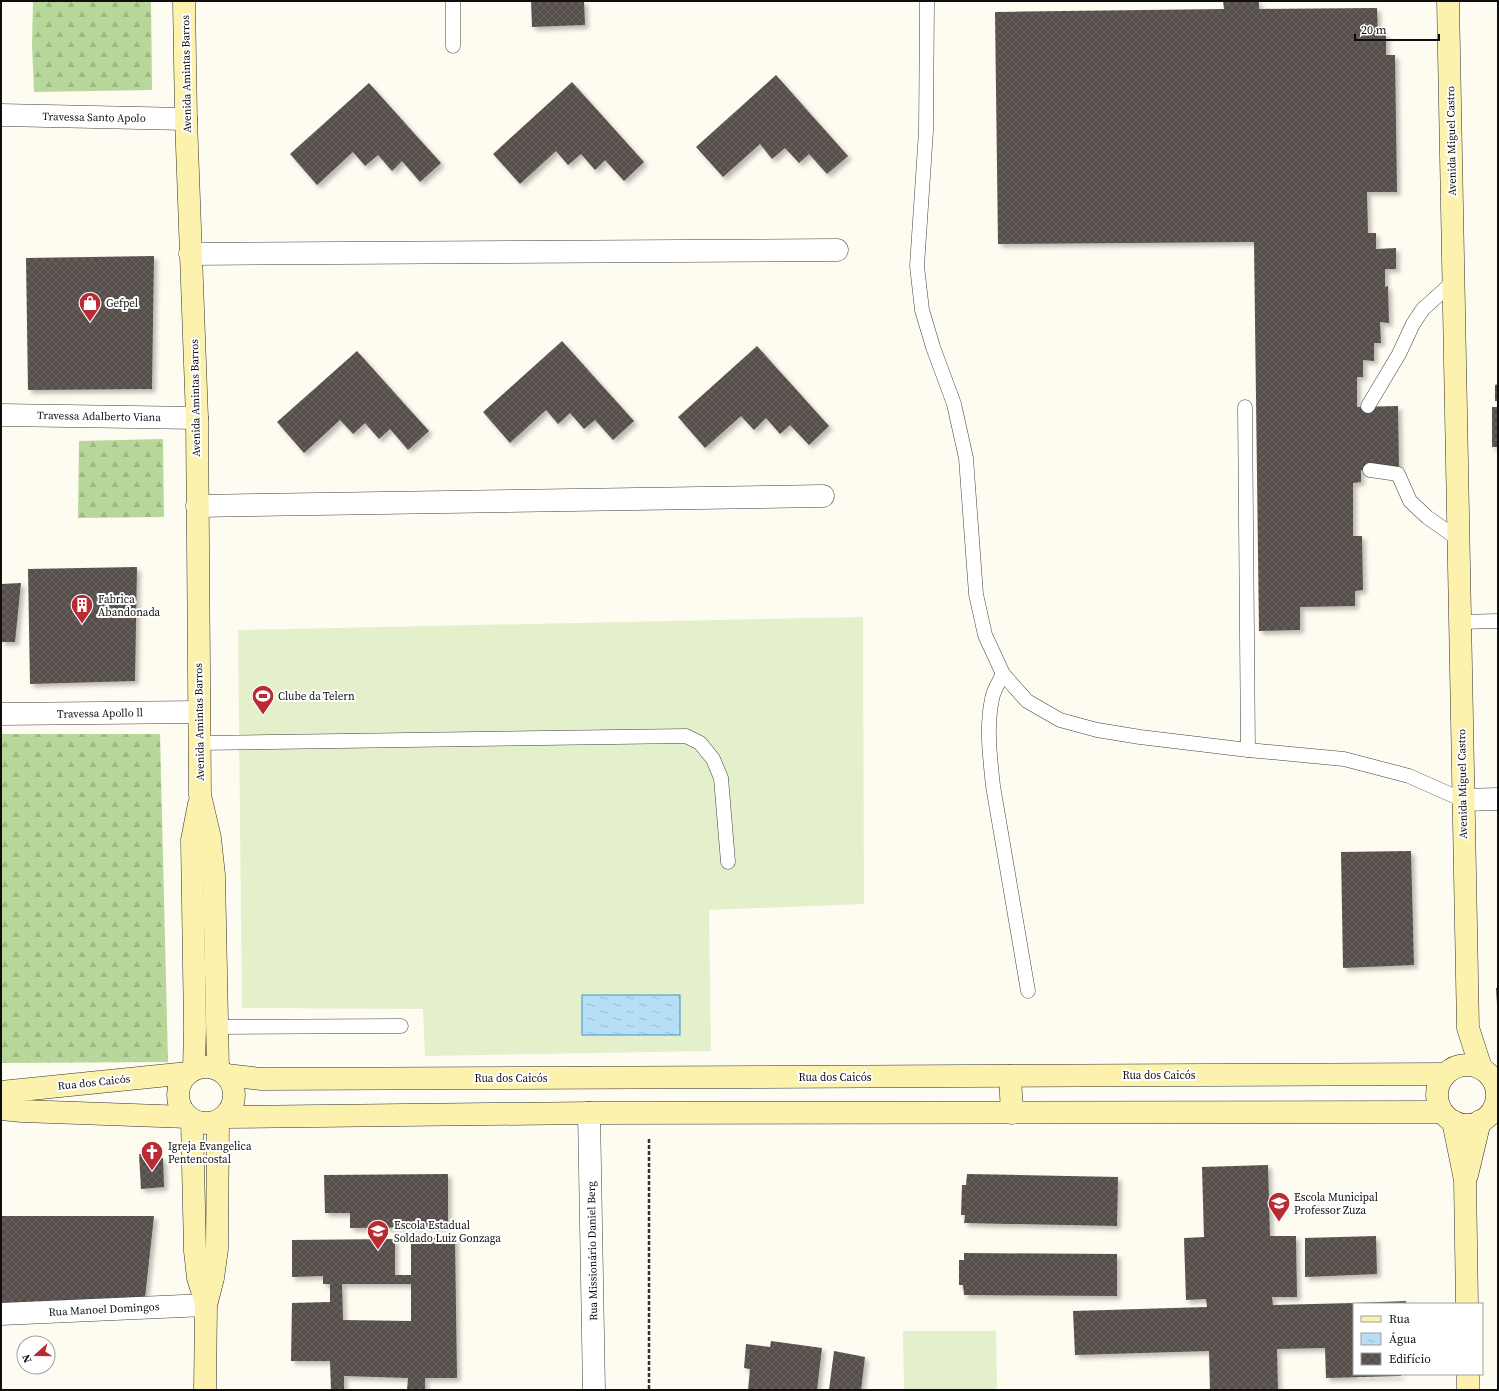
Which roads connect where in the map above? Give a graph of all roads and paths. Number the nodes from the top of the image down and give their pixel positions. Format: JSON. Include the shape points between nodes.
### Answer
{"nodes":[{"id":1,"x":184,"y":1,"type":"edge"},
{"id":2,"x":453,"y":1,"type":"edge"},
{"id":3,"x":927,"y":1,"type":"edge"},
{"id":4,"x":1448,"y":1,"type":"edge"},
{"id":5,"x":453,"y":46,"type":"dead end"},
{"id":6,"x":1,"y":115,"type":"edge"},
{"id":7,"x":186,"y":119,"type":"junction"},
{"id":8,"x":837,"y":250,"type":"dead end"},
{"id":9,"x":190,"y":254,"type":"junction"},
{"id":10,"x":1453,"y":282,"type":"junction"},
{"id":11,"x":1368,"y":406,"type":"dead end"},
{"id":12,"x":1245,"y":407,"type":"dead end"},
{"id":13,"x":1,"y":415,"type":"edge"},
{"id":14,"x":196,"y":418,"type":"junction"},
{"id":15,"x":1370,"y":470,"type":"dead end"},
{"id":16,"x":823,"y":496,"type":"dead end"},
{"id":17,"x":197,"y":506,"type":"junction"},
{"id":18,"x":1458,"y":539,"type":"junction"},
{"id":19,"x":1498,"y":621,"type":"edge"},
{"id":20,"x":1459,"y":622,"type":"junction"},
{"id":21,"x":1003,"y":674,"type":"junction"},
{"id":22,"x":199,"y":712,"type":"junction"},
{"id":23,"x":1,"y":714,"type":"edge"},
{"id":24,"x":199,"y":744,"type":"junction"},
{"id":25,"x":1248,"y":750,"type":"junction"},
{"id":26,"x":200,"y":795,"type":"junction"},
{"id":27,"x":1498,"y":799,"type":"edge"},
{"id":28,"x":1463,"y":800,"type":"junction"},
{"id":29,"x":728,"y":862,"type":"dead end"},
{"id":30,"x":1028,"y":991,"type":"dead end"},
{"id":31,"x":401,"y":1026,"type":"dead end"},
{"id":32,"x":217,"y":1027,"type":"junction"},
{"id":33,"x":1468,"y":1028,"type":"junction"},
{"id":34,"x":191,"y":1071,"type":"junction"},
{"id":35,"x":1448,"y":1071,"type":"junction"},
{"id":36,"x":222,"y":1072,"type":"junction"},
{"id":37,"x":1489,"y":1072,"type":"edge"},
{"id":38,"x":1010,"y":1076,"type":"junction"},
{"id":39,"x":1,"y":1092,"type":"edge"},
{"id":40,"x":1,"y":1109,"type":"edge"},
{"id":41,"x":1012,"y":1112,"type":"junction"},
{"id":42,"x":590,"y":1113,"type":"junction"},
{"id":43,"x":649,"y":1113,"type":"junction"},
{"id":44,"x":1448,"y":1117,"type":"junction"},
{"id":45,"x":1489,"y":1117,"type":"edge"},
{"id":46,"x":190,"y":1118,"type":"junction"},
{"id":47,"x":221,"y":1119,"type":"junction"},
{"id":48,"x":1465,"y":1180,"type":"junction"},
{"id":49,"x":1467,"y":1303,"type":"edge"},
{"id":50,"x":206,"y":1305,"type":"junction"},
{"id":51,"x":1,"y":1314,"type":"edge"},
{"id":52,"x":1468,"y":1375,"type":"edge"},
{"id":53,"x":205,"y":1390,"type":"edge"},
{"id":54,"x":594,"y":1390,"type":"edge"},
{"id":55,"x":649,"y":1390,"type":"edge"},
{"id":56,"x":1468,"y":1390,"type":"edge"}],
"edges":[{"from":1,"to":7,"type":"main road","name":"Avenida Amintas Barros"},
{"from":2,"to":5,"type":"lane"},
{"from":3,"to":21,"type":"lane","via":[[926,131],[917,266],[922,310],[954,404],[966,458],[976,594],[985,635]]},
{"from":4,"to":10,"type":"main road","name":"Avenida Miguel Castro"},
{"from":6,"to":7,"type":"street","name":"Travessa Santo Apolo"},
{"from":7,"to":9,"type":"main road","name":"Avenida Amintas Barros"},
{"from":8,"to":9,"type":"street"},
{"from":9,"to":14,"type":"main road","name":"Avenida Amintas Barros"},
{"from":10,"to":11,"type":"lane","via":[[1424,309],[1413,324],[1399,354]]},
{"from":10,"to":18,"type":"main road","name":"Avenida Miguel Castro"},
{"from":12,"to":25,"type":"lane"},
{"from":13,"to":14,"type":"street","name":"Travessa Adalberto Viana"},
{"from":14,"to":17,"type":"main road","name":"Avenida Amintas Barros"},
{"from":15,"to":18,"type":"lane","via":[[1398,474],[1410,501]]},
{"from":16,"to":17,"type":"street"},
{"from":17,"to":22,"type":"main road","name":"Avenida Amintas Barros"},
{"from":18,"to":20,"type":"main road","name":"Avenida Miguel Castro"},
{"from":19,"to":20,"type":"lane"},
{"from":20,"to":28,"type":"main road","name":"Avenida Miguel Castro"},
{"from":21,"to":25,"type":"lane","via":[[1027,701],[1060,720],[1140,738]]},
{"from":21,"to":30,"type":"lane","via":[[992,698],[988,726],[989,752]]},
{"from":22,"to":23,"type":"street","name":"Travessa Apollo ll"},
{"from":22,"to":24,"type":"main road","name":"Avenida Amintas Barros"},
{"from":24,"to":26,"type":"main road","name":"Avenida Amintas Barros"},
{"from":24,"to":29,"type":"lane","via":[[686,736],[700,743],[713,759],[721,778]]},
{"from":25,"to":28,"type":"lane","via":[[1344,758],[1409,776]]},
{"from":26,"to":32,"type":"main road","name":"Avenida Amintas Barros","via":[[210,838],[214,875]]},
{"from":26,"to":34,"type":"main road","name":"Avenida Amintas Barros","via":[[192,840],[195,1026]]},
{"from":27,"to":28,"type":"street"},
{"from":28,"to":33,"type":"main road","name":"Avenida Miguel Castro"},
{"from":31,"to":32,"type":"lane"},
{"from":32,"to":36,"type":"main road","name":"Avenida Amintas Barros"},
{"from":33,"to":35,"type":"main road","name":"Avenida Miguel Castro"},
{"from":33,"to":37,"type":"main road","name":"Avenida Miguel Castro"},
{"from":34,"to":36,"type":"main road","via":[[210,1067]]},
{"from":34,"to":39,"type":"main road","name":"Rua dos Caicós"},
{"from":34,"to":46,"type":"main road","via":[[180,1083],[177,1095],[180,1107]]},
{"from":35,"to":37,"type":"main road","via":[[1462,1065],[1471,1065]]},
{"from":35,"to":38,"type":"main road","name":"Rua dos Caicós"},
{"from":35,"to":44,"type":"main road","via":[[1437,1090],[1437,1099]]},
{"from":36,"to":38,"type":"main road","name":"Rua dos Caicós","via":[[261,1079]]},
{"from":36,"to":47,"type":"main road","via":[[232,1085],[234,1096],[231,1108]]},
{"from":37,"to":45,"type":"main road","via":[[1494,1082],[1496,1099]]},
{"from":38,"to":41,"type":"main road"},
{"from":40,"to":46,"type":"main road"},
{"from":41,"to":43,"type":"main road"},
{"from":41,"to":44,"type":"main road"},
{"from":42,"to":43,"type":"main road"},
{"from":42,"to":47,"type":"main road"},
{"from":42,"to":54,"type":"street","name":"Rua Missionário Daniel Berg"},
{"from":43,"to":55,"type":"path"},
{"from":44,"to":45,"type":"main road","via":[[1462,1124],[1472,1124]]},
{"from":44,"to":48,"type":"main road"},
{"from":45,"to":48,"type":"main road"},
{"from":46,"to":47,"type":"main road","via":[[205,1123]]},
{"from":46,"to":50,"type":"main road","via":[[195,1251],[198,1278]]},
{"from":47,"to":50,"type":"main road","via":[[217,1249]]},
{"from":48,"to":49,"type":"main road"},
{"from":50,"to":51,"type":"street","name":"Rua Manoel Domingos"},
{"from":50,"to":53,"type":"main road"},
{"from":52,"to":56,"type":"main road"}]}
